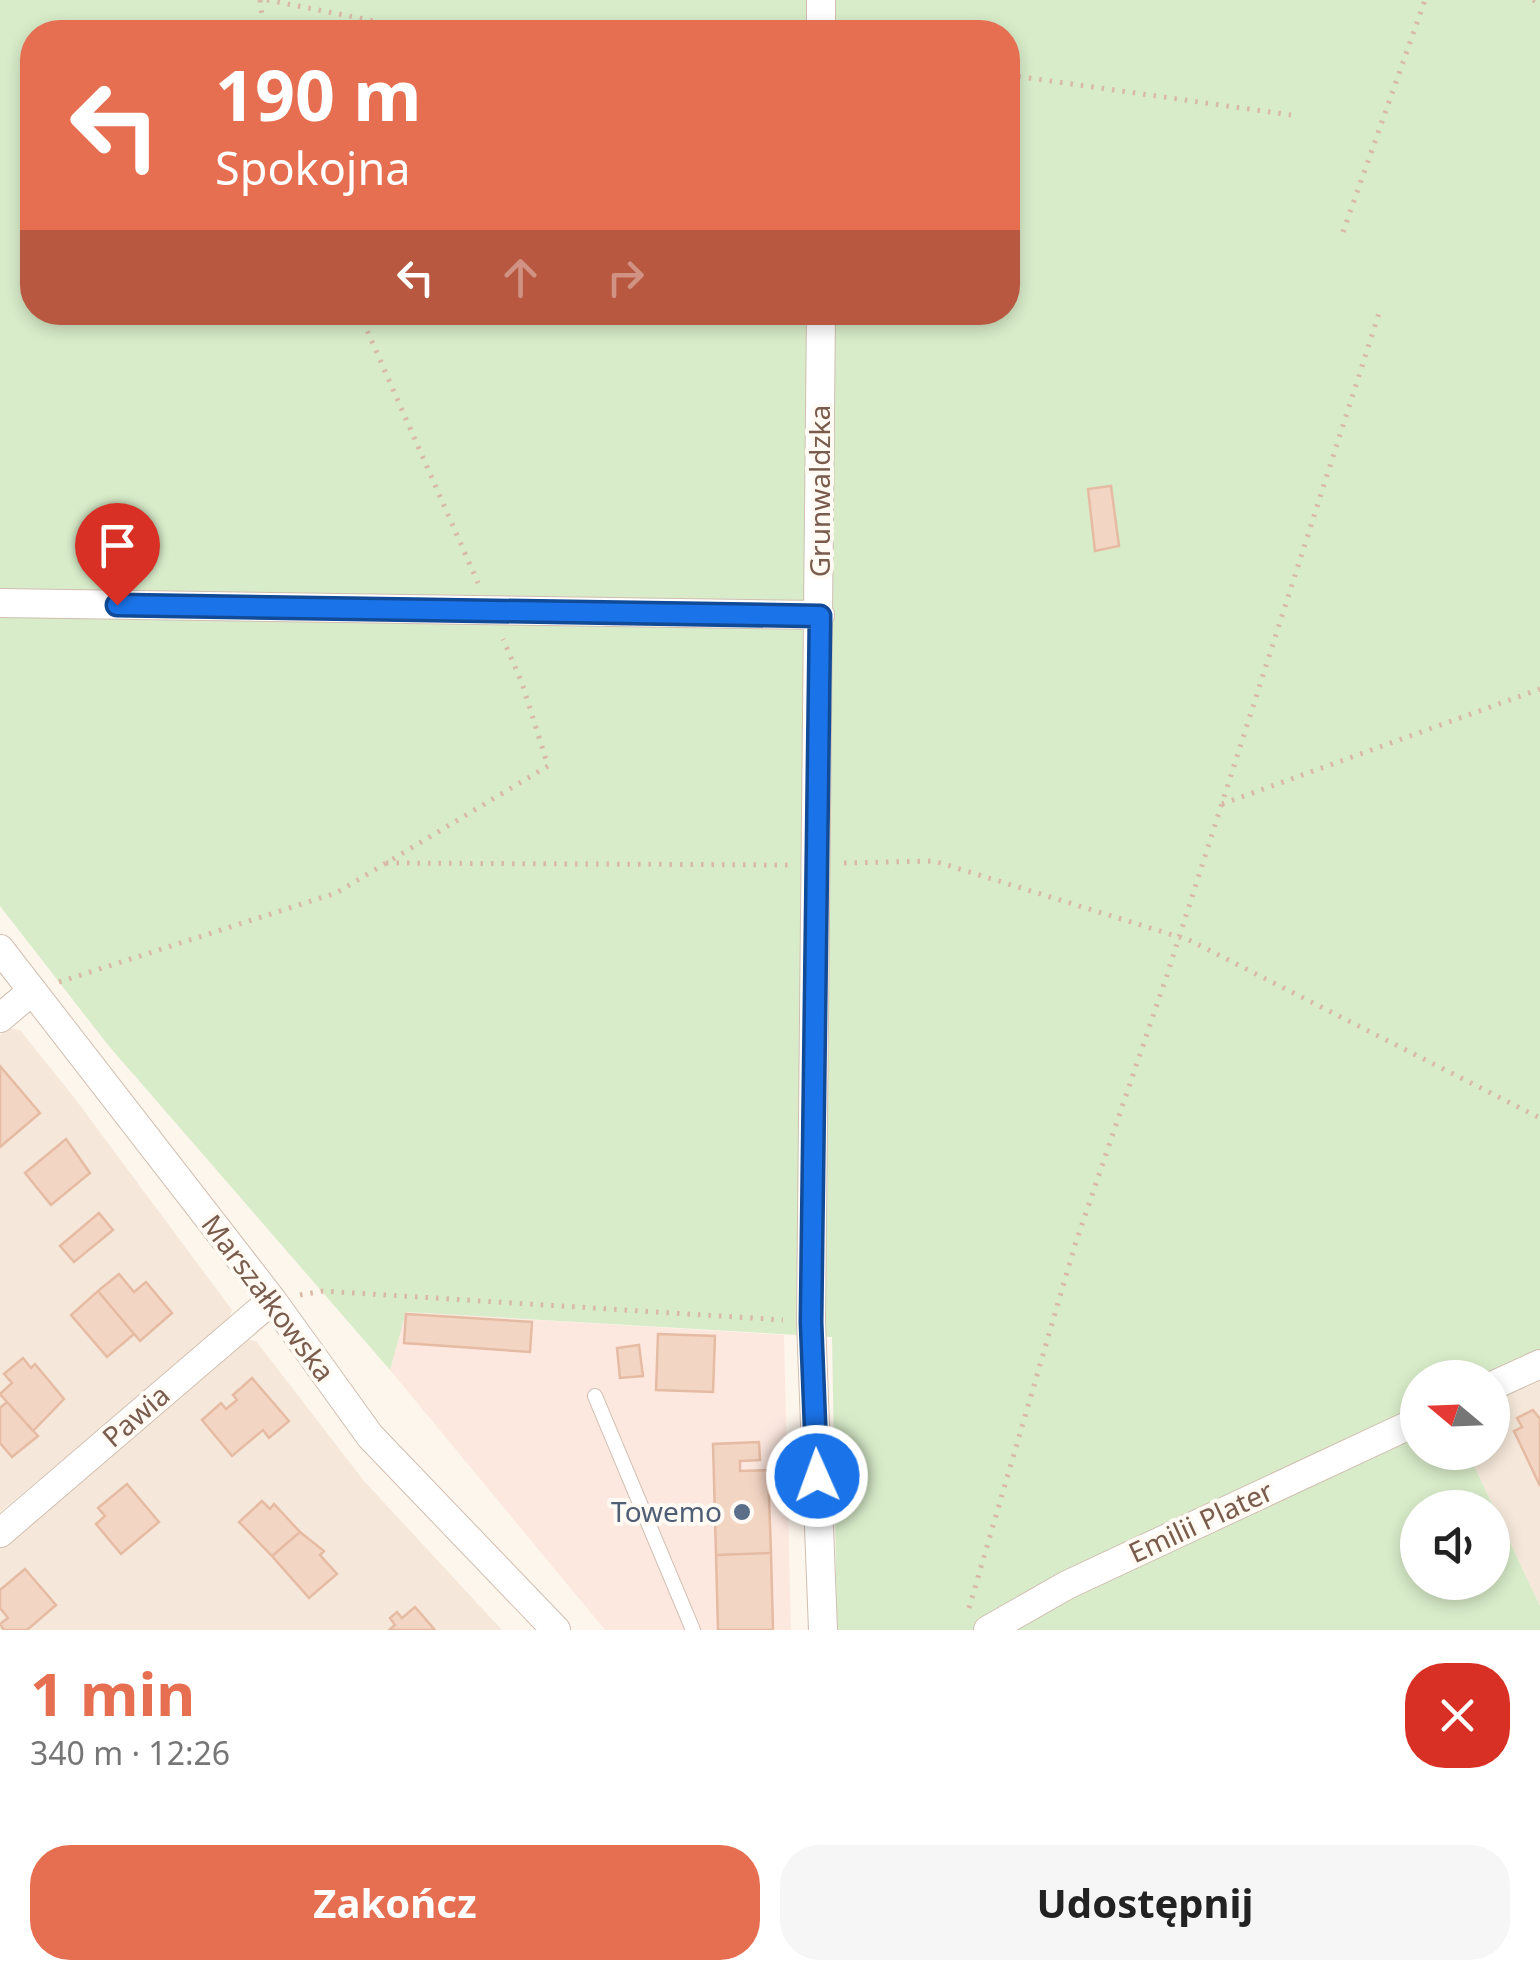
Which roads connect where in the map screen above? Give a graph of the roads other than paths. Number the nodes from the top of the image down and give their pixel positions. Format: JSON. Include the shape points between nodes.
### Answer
{"nodes":[{"id":1,"x":820,"y":325,"type":"edge"},
{"id":2,"x":0,"y":603,"type":"edge"},
{"id":3,"x":820,"y":616,"type":"junction"},
{"id":4,"x":0,"y":949,"type":"edge"},
{"id":5,"x":32,"y":991,"type":"junction"},
{"id":6,"x":0,"y":1018,"type":"edge"},
{"id":7,"x":272,"y":1300,"type":"junction"},
{"id":8,"x":1540,"y":1364,"type":"edge"},
{"id":9,"x":1510,"y":1378,"type":"edge"},
{"id":10,"x":596,"y":1396,"type":"dead end"},
{"id":11,"x":1400,"y":1429,"type":"edge"},
{"id":12,"x":0,"y":1533,"type":"edge"},
{"id":13,"x":978,"y":1621,"type":"edge"},
{"id":14,"x":549,"y":1628,"type":"edge"},
{"id":15,"x":693,"y":1630,"type":"edge"},
{"id":16,"x":823,"y":1630,"type":"edge"}],
"edges":[{"from":1,"to":3,"type":"street","name":"Grunwaldzka"},
{"from":2,"to":3,"type":"street"},
{"from":3,"to":16,"type":"street","name":"Grunwaldzka","via":[[811,1322]]},
{"from":4,"to":5,"type":"street","name":"Marszałkowska"},
{"from":5,"to":6,"type":"street"},
{"from":5,"to":7,"type":"street","name":"Marszałkowska"},
{"from":7,"to":12,"type":"street","name":"Pawia"},
{"from":7,"to":14,"type":"street","name":"Marszałkowska","via":[[370,1436]]},
{"from":8,"to":9,"type":"street"},
{"from":10,"to":15,"type":"lane"},
{"from":11,"to":13,"type":"street","name":"Emilii Plater"}]}
